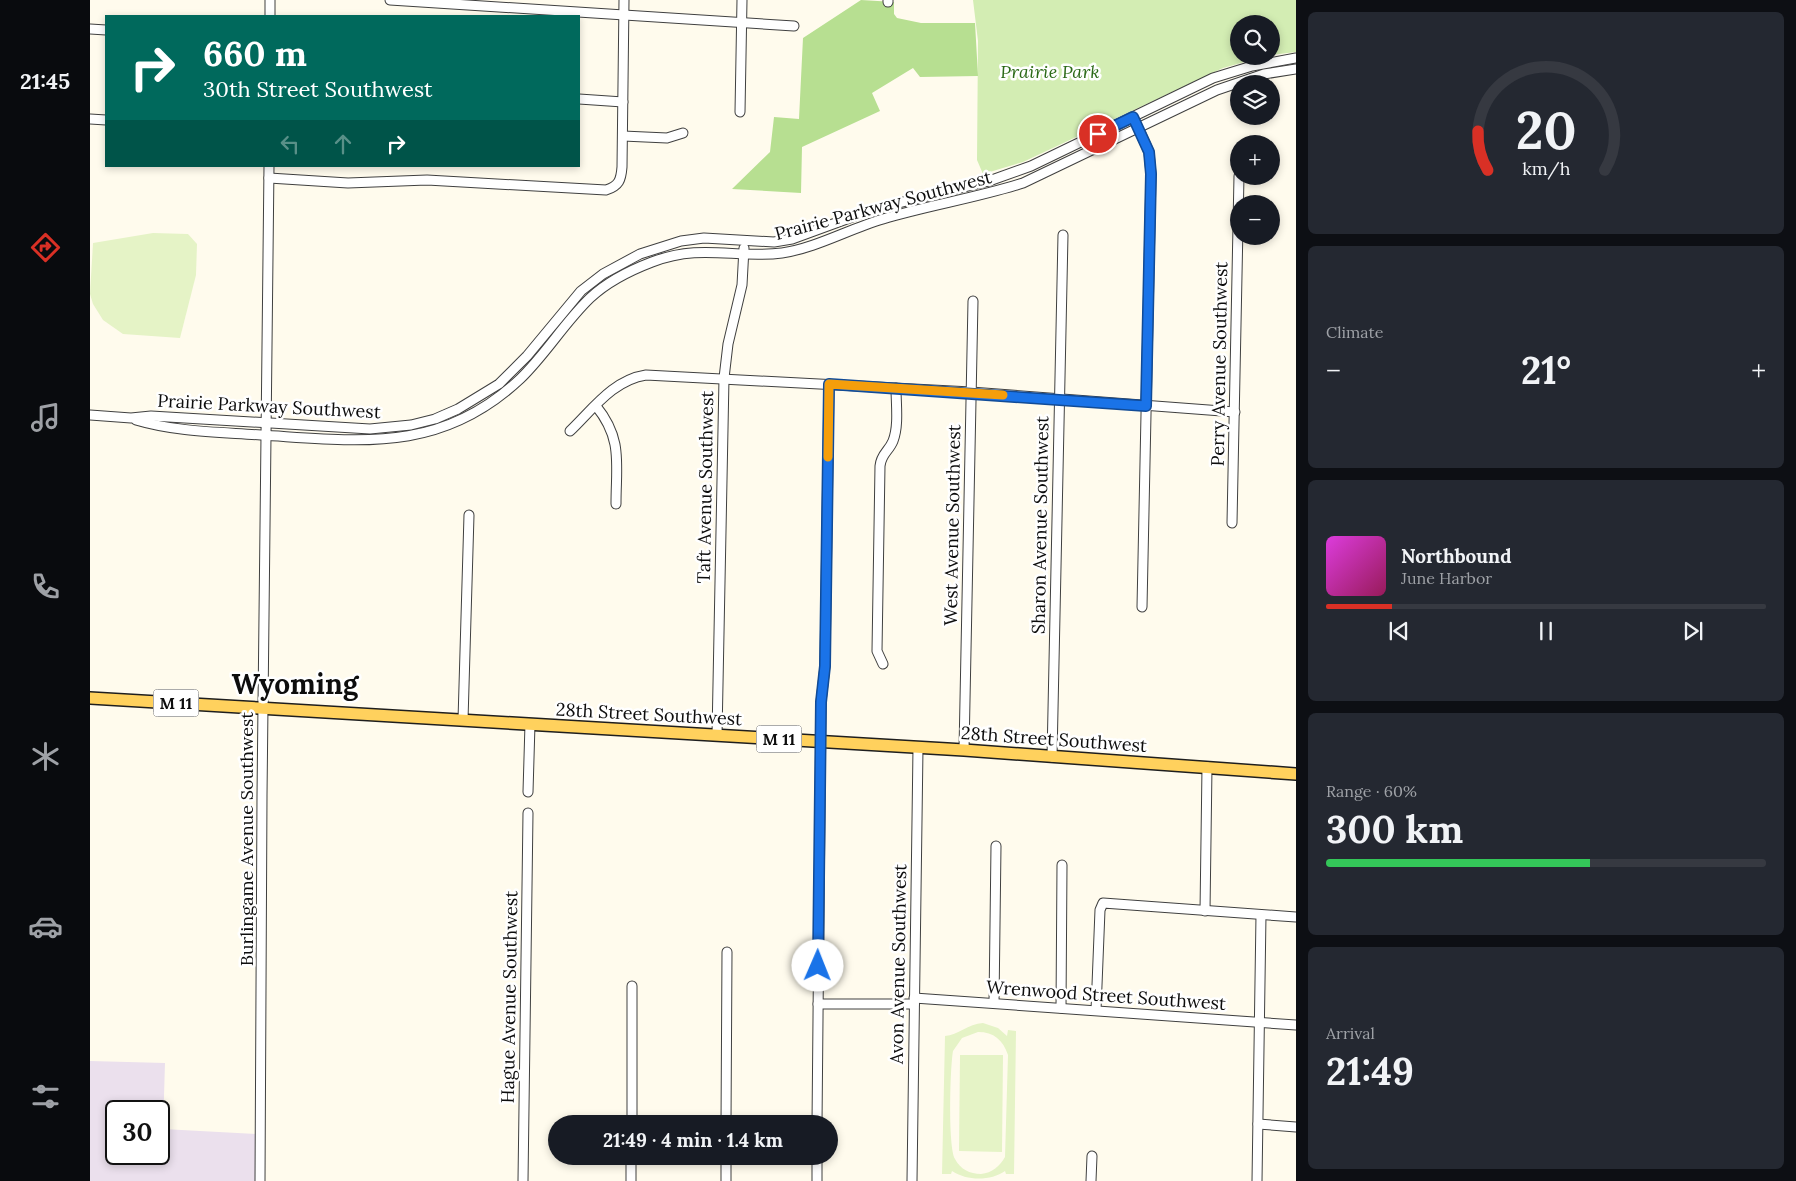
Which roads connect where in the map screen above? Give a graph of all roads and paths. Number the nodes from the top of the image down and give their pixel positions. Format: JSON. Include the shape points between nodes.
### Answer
{"nodes":[{"id":1,"x":270,"y":0,"type":"edge"},
{"id":2,"x":390,"y":0,"type":"edge"},
{"id":3,"x":624,"y":0,"type":"edge"},
{"id":4,"x":742,"y":0,"type":"edge"},
{"id":5,"x":624,"y":14,"type":"junction"},
{"id":6,"x":270,"y":15,"type":"edge"},
{"id":7,"x":742,"y":22,"type":"junction"},
{"id":8,"x":794,"y":26,"type":"dead end"},
{"id":9,"x":90,"y":29,"type":"edge"},
{"id":10,"x":105,"y":30,"type":"edge"},
{"id":11,"x":1296,"y":58,"type":"edge"},
{"id":12,"x":1296,"y":69,"type":"edge"},
{"id":13,"x":580,"y":99,"type":"edge"},
{"id":14,"x":623,"y":102,"type":"junction"},
{"id":15,"x":740,"y":112,"type":"dead end"},
{"id":16,"x":1133,"y":117,"type":"junction"},
{"id":17,"x":90,"y":119,"type":"edge"},
{"id":18,"x":105,"y":120,"type":"edge"},
{"id":19,"x":1139,"y":127,"type":"junction"},
{"id":20,"x":683,"y":133,"type":"dead end"},
{"id":21,"x":622,"y":136,"type":"junction"},
{"id":22,"x":269,"y":167,"type":"edge"},
{"id":23,"x":269,"y":178,"type":"junction"},
{"id":24,"x":1239,"y":185,"type":"edge"},
{"id":25,"x":1063,"y":235,"type":"dead end"},
{"id":26,"x":745,"y":240,"type":"junction"},
{"id":27,"x":744,"y":252,"type":"junction"},
{"id":28,"x":616,"y":267,"type":"junction"},
{"id":29,"x":622,"y":276,"type":"junction"},
{"id":30,"x":973,"y":301,"type":"dead end"},
{"id":31,"x":724,"y":378,"type":"junction"},
{"id":32,"x":829,"y":384,"type":"junction"},
{"id":33,"x":896,"y":388,"type":"junction"},
{"id":34,"x":971,"y":392,"type":"junction"},
{"id":35,"x":1059,"y":399,"type":"junction"},
{"id":36,"x":596,"y":406,"type":"junction"},
{"id":37,"x":1146,"y":406,"type":"junction"},
{"id":38,"x":1235,"y":412,"type":"junction"},
{"id":39,"x":90,"y":415,"type":"edge"},
{"id":40,"x":131,"y":418,"type":"junction"},
{"id":41,"x":266,"y":423,"type":"junction"},
{"id":42,"x":570,"y":431,"type":"dead end"},
{"id":43,"x":266,"y":435,"type":"junction"},
{"id":44,"x":616,"y":504,"type":"dead end"},
{"id":45,"x":469,"y":516,"type":"dead end"},
{"id":46,"x":1232,"y":523,"type":"dead end"},
{"id":47,"x":1142,"y":607,"type":"dead end"},
{"id":48,"x":882,"y":664,"type":"dead end"},
{"id":49,"x":90,"y":698,"type":"edge"},
{"id":50,"x":262,"y":708,"type":"junction"},
{"id":51,"x":463,"y":720,"type":"junction"},
{"id":52,"x":530,"y":724,"type":"junction"},
{"id":53,"x":717,"y":735,"type":"junction"},
{"id":54,"x":821,"y":742,"type":"junction"},
{"id":55,"x":918,"y":748,"type":"junction"},
{"id":56,"x":964,"y":750,"type":"junction"},
{"id":57,"x":1052,"y":757,"type":"junction"},
{"id":58,"x":1207,"y":767,"type":"junction"},
{"id":59,"x":1296,"y":774,"type":"edge"},
{"id":60,"x":528,"y":792,"type":"dead end"},
{"id":61,"x":528,"y":814,"type":"dead end"},
{"id":62,"x":996,"y":846,"type":"dead end"},
{"id":63,"x":1062,"y":865,"type":"dead end"},
{"id":64,"x":1205,"y":911,"type":"junction"},
{"id":65,"x":1261,"y":915,"type":"junction"},
{"id":66,"x":1296,"y":917,"type":"edge"},
{"id":67,"x":726,"y":952,"type":"dead end"},
{"id":68,"x":632,"y":986,"type":"dead end"},
{"id":69,"x":914,"y":1001,"type":"junction"},
{"id":70,"x":994,"y":1003,"type":"junction"},
{"id":71,"x":818,"y":1004,"type":"junction"},
{"id":72,"x":1061,"y":1008,"type":"junction"},
{"id":73,"x":1096,"y":1010,"type":"junction"},
{"id":74,"x":1259,"y":1022,"type":"junction"},
{"id":75,"x":1296,"y":1025,"type":"edge"},
{"id":76,"x":632,"y":1115,"type":"edge"},
{"id":77,"x":726,"y":1115,"type":"edge"},
{"id":78,"x":817,"y":1115,"type":"edge"},
{"id":79,"x":1258,"y":1124,"type":"junction"},
{"id":80,"x":1296,"y":1127,"type":"edge"},
{"id":81,"x":1092,"y":1156,"type":"dead end"},
{"id":82,"x":631,"y":1165,"type":"edge"},
{"id":83,"x":726,"y":1165,"type":"edge"},
{"id":84,"x":817,"y":1165,"type":"edge"},
{"id":85,"x":260,"y":1181,"type":"edge"},
{"id":86,"x":523,"y":1181,"type":"edge"},
{"id":87,"x":631,"y":1181,"type":"edge"},
{"id":88,"x":726,"y":1181,"type":"edge"},
{"id":89,"x":817,"y":1181,"type":"edge"},
{"id":90,"x":912,"y":1181,"type":"edge"},
{"id":91,"x":1091,"y":1181,"type":"edge"},
{"id":92,"x":1257,"y":1181,"type":"edge"}],
"edges":[{"from":1,"to":6,"type":"street"},
{"from":2,"to":5,"type":"street"},
{"from":3,"to":5,"type":"street"},
{"from":4,"to":7,"type":"street"},
{"from":5,"to":7,"type":"street"},
{"from":5,"to":14,"type":"street"},
{"from":7,"to":8,"type":"street"},
{"from":7,"to":15,"type":"street"},
{"from":9,"to":10,"type":"street"},
{"from":11,"to":16,"type":"street","name":"Prairie Parkway Southwest","via":[[1252,66],[1213,78]]},
{"from":12,"to":19,"type":"street","name":"Prairie Parkway Southwest","via":[[1242,80]]},
{"from":13,"to":14,"type":"street"},
{"from":14,"to":21,"type":"street"},
{"from":16,"to":19,"type":"street"},
{"from":16,"to":26,"type":"street","name":"Prairie Parkway Southwest","via":[[1031,166],[989,181],[874,209],[792,238],[774,242]]},
{"from":17,"to":18,"type":"street"},
{"from":19,"to":27,"type":"street","name":"Prairie Parkway Southwest","via":[[1023,183],[886,218],[782,253]]},
{"from":19,"to":37,"type":"street","via":[[1149,152],[1151,174]]},
{"from":20,"to":21,"type":"street","via":[[667,138]]},
{"from":21,"to":23,"type":"street","via":[[622,177],[615,187],[606,190],[427,180],[348,183]]},
{"from":22,"to":23,"type":"street","name":"Burlingame Avenue Southwest"},
{"from":23,"to":41,"type":"street","name":"Burlingame Avenue Southwest"},
{"from":24,"to":38,"type":"street","name":"Perry Avenue Southwest"},
{"from":25,"to":35,"type":"street","name":"Sharon Avenue Southwest"},
{"from":26,"to":27,"type":"street","name":"Taft Avenue Southwest"},
{"from":26,"to":28,"type":"street","name":"Prairie Parkway Southwest","via":[[704,238],[681,241],[640,254]]},
{"from":27,"to":29,"type":"street","name":"Prairie Parkway Southwest","via":[[683,253],[651,262]]},
{"from":27,"to":31,"type":"street","name":"Taft Avenue Southwest","via":[[741,292],[728,344]]},
{"from":28,"to":29,"type":"street"},
{"from":28,"to":41,"type":"street","name":"Prairie Parkway Southwest","via":[[580,291],[527,356],[499,384],[458,409],[435,419],[386,428]]},
{"from":29,"to":43,"type":"street","name":"Prairie Parkway Southwest","via":[[592,296],[535,363],[507,390],[490,404],[451,424],[434,431],[392,439],[361,441]]},
{"from":30,"to":34,"type":"street","name":"West Avenue Southwest"},
{"from":31,"to":32,"type":"street"},
{"from":31,"to":36,"type":"street","via":[[637,376],[615,387]]},
{"from":31,"to":53,"type":"street","name":"Taft Avenue Southwest"},
{"from":32,"to":33,"type":"street"},
{"from":32,"to":54,"type":"street"},
{"from":33,"to":34,"type":"street"},
{"from":33,"to":48,"type":"street","via":[[894,440],[881,458],[880,466],[877,650]]},
{"from":34,"to":35,"type":"street"},
{"from":34,"to":56,"type":"street","name":"West Avenue Southwest"},
{"from":35,"to":37,"type":"street"},
{"from":35,"to":57,"type":"street","name":"Sharon Avenue Southwest"},
{"from":36,"to":42,"type":"street"},
{"from":36,"to":44,"type":"street","via":[[614,437]]},
{"from":37,"to":38,"type":"street"},
{"from":37,"to":47,"type":"street"},
{"from":38,"to":46,"type":"street","name":"Perry Avenue Southwest"},
{"from":39,"to":40,"type":"street","name":"Prairie Parkway Southwest"},
{"from":40,"to":41,"type":"street","name":"Prairie Parkway Southwest","via":[[151,416]]},
{"from":40,"to":43,"type":"street","name":"Prairie Parkway Southwest","via":[[189,430]]},
{"from":41,"to":43,"type":"street","name":"Burlingame Avenue Southwest"},
{"from":43,"to":50,"type":"street","name":"Burlingame Avenue Southwest"},
{"from":45,"to":51,"type":"street"},
{"from":49,"to":50,"type":"main road","name":"28th Street Southwest","number":"M 11"},
{"from":50,"to":51,"type":"main road","name":"28th Street Southwest","number":"M 11"},
{"from":50,"to":85,"type":"street","name":"Burlingame Avenue Southwest"},
{"from":51,"to":52,"type":"main road","name":"28th Street Southwest","number":"M 11"},
{"from":52,"to":53,"type":"main road","name":"28th Street Southwest","number":"M 11"},
{"from":52,"to":60,"type":"street"},
{"from":53,"to":54,"type":"main road","name":"28th Street Southwest","number":"M 11"},
{"from":54,"to":55,"type":"main road","name":"28th Street Southwest","number":"M 11"},
{"from":54,"to":71,"type":"street"},
{"from":55,"to":56,"type":"main road","name":"28th Street Southwest","number":"M 11"},
{"from":55,"to":69,"type":"street","name":"Avon Avenue Southwest"},
{"from":56,"to":57,"type":"main road","name":"28th Street Southwest","number":"M 11"},
{"from":57,"to":58,"type":"main road","name":"28th Street Southwest","number":"M 11"},
{"from":58,"to":59,"type":"main road","name":"28th Street Southwest","number":"M 11"},
{"from":58,"to":64,"type":"street"},
{"from":61,"to":86,"type":"street","name":"Hague Avenue Southwest"},
{"from":62,"to":70,"type":"street"},
{"from":63,"to":72,"type":"street"},
{"from":64,"to":65,"type":"street"},
{"from":64,"to":73,"type":"street","via":[[1103,903],[1100,910]]},
{"from":65,"to":66,"type":"street"},
{"from":65,"to":74,"type":"street"},
{"from":67,"to":77,"type":"street"},
{"from":68,"to":76,"type":"street"},
{"from":69,"to":70,"type":"street","name":"Wrenwood Street Southwest"},
{"from":69,"to":71,"type":"street","name":"Wrenwood Street Southwest"},
{"from":69,"to":90,"type":"street","name":"Avon Avenue Southwest"},
{"from":70,"to":72,"type":"street","name":"Wrenwood Street Southwest"},
{"from":71,"to":78,"type":"street"},
{"from":72,"to":73,"type":"street","name":"Wrenwood Street Southwest"},
{"from":73,"to":74,"type":"street","name":"Wrenwood Street Southwest"},
{"from":74,"to":75,"type":"street","name":"Wrenwood Street Southwest"},
{"from":74,"to":79,"type":"street"},
{"from":79,"to":80,"type":"street"},
{"from":79,"to":92,"type":"street"},
{"from":81,"to":91,"type":"street"},
{"from":82,"to":87,"type":"street"},
{"from":83,"to":88,"type":"street"},
{"from":84,"to":89,"type":"street"}]}
